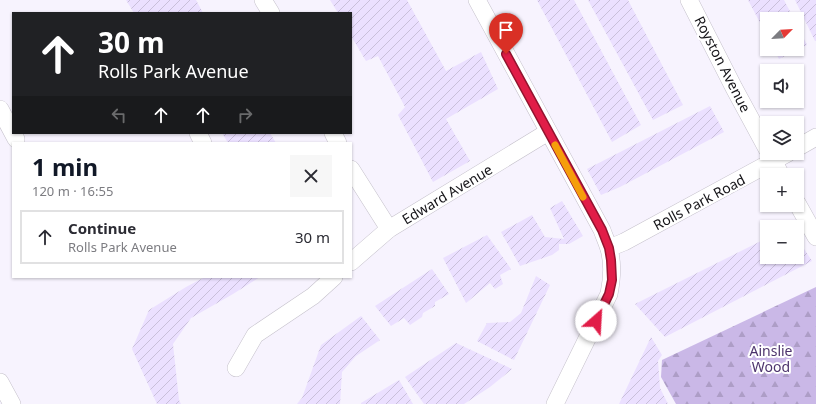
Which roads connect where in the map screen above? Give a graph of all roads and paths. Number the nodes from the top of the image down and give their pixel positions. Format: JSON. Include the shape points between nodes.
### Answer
{"nodes":[{"id":1,"x":477,"y":0,"type":"edge"},
{"id":2,"x":689,"y":0,"type":"edge"},
{"id":3,"x":0,"y":109,"type":"edge"},
{"id":4,"x":12,"y":132,"type":"edge"},
{"id":5,"x":548,"y":132,"type":"junction"},
{"id":6,"x":13,"y":134,"type":"edge"},
{"id":7,"x":760,"y":136,"type":"edge"},
{"id":8,"x":816,"y":137,"type":"edge"},
{"id":9,"x":16,"y":139,"type":"dead end"},
{"id":10,"x":804,"y":144,"type":"edge"},
{"id":11,"x":773,"y":160,"type":"edge"},
{"id":12,"x":352,"y":171,"type":"edge"},
{"id":13,"x":802,"y":212,"type":"edge"},
{"id":14,"x":389,"y":230,"type":"junction"},
{"id":15,"x":816,"y":237,"type":"edge"},
{"id":16,"x":609,"y":248,"type":"junction"},
{"id":17,"x":352,"y":261,"type":"edge"},
{"id":18,"x":333,"y":278,"type":"edge"},
{"id":19,"x":236,"y":368,"type":"dead end"},
{"id":20,"x":0,"y":382,"type":"edge"},
{"id":21,"x":12,"y":404,"type":"edge"},
{"id":22,"x":555,"y":404,"type":"edge"}],
"edges":[{"from":1,"to":5,"type":"street"},
{"from":2,"to":7,"type":"street","name":"Royston Avenue"},
{"from":3,"to":4,"type":"street"},
{"from":5,"to":14,"type":"street","name":"Edward Avenue"},
{"from":5,"to":16,"type":"street","via":[[602,230]]},
{"from":6,"to":9,"type":"street"},
{"from":8,"to":10,"type":"street"},
{"from":11,"to":16,"type":"street","name":"Rolls Park Road"},
{"from":12,"to":14,"type":"street"},
{"from":13,"to":15,"type":"street"},
{"from":14,"to":17,"type":"street","name":"Edward Avenue"},
{"from":16,"to":22,"type":"street","via":[[612,280],[609,294]]},
{"from":18,"to":19,"type":"street","via":[[313,296],[255,336]]},
{"from":20,"to":21,"type":"street"}]}
